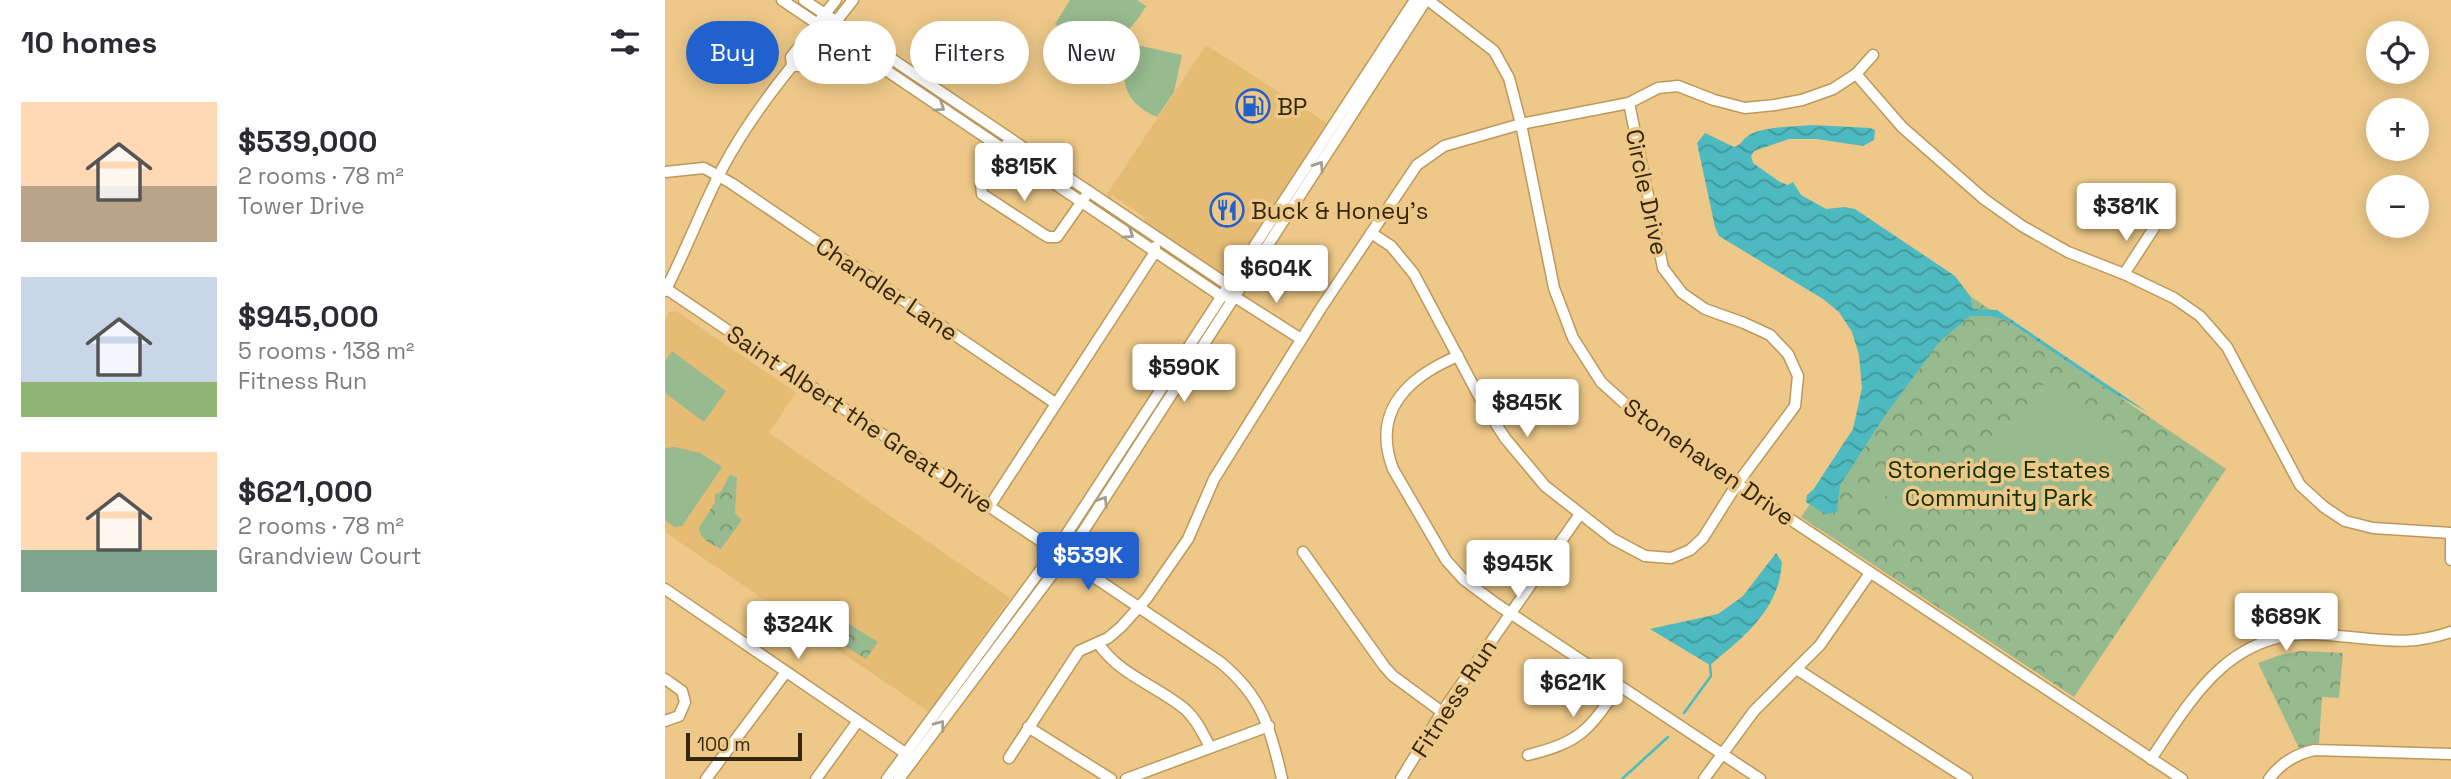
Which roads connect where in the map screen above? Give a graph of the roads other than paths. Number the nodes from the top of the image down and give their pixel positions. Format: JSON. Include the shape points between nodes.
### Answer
{"nodes":[{"id":1,"x":782,"y":0,"type":"edge"},
{"id":2,"x":804,"y":0,"type":"edge"},
{"id":3,"x":837,"y":0,"type":"edge"},
{"id":4,"x":853,"y":0,"type":"edge"},
{"id":5,"x":1415,"y":0,"type":"edge"},
{"id":6,"x":1427,"y":0,"type":"edge"},
{"id":7,"x":825,"y":15,"type":"junction"},
{"id":8,"x":814,"y":21,"type":"edge"},
{"id":9,"x":820,"y":21,"type":"edge"},
{"id":10,"x":829,"y":21,"type":"edge"},
{"id":11,"x":837,"y":21,"type":"edge"},
{"id":12,"x":1874,"y":55,"type":"dead end"},
{"id":13,"x":793,"y":56,"type":"edge"},
{"id":14,"x":792,"y":66,"type":"joint"},
{"id":15,"x":896,"y":67,"type":"edge"},
{"id":16,"x":896,"y":72,"type":"edge"},
{"id":17,"x":1856,"y":74,"type":"junction"},
{"id":18,"x":1629,"y":103,"type":"junction"},
{"id":19,"x":1521,"y":124,"type":"junction"},
{"id":20,"x":1010,"y":139,"type":"junction"},
{"id":21,"x":1003,"y":149,"type":"junction"},
{"id":22,"x":665,"y":172,"type":"edge"},
{"id":23,"x":719,"y":175,"type":"junction"},
{"id":24,"x":1089,"y":192,"type":"junction"},
{"id":25,"x":1081,"y":203,"type":"junction"},
{"id":26,"x":2154,"y":228,"type":"dead end"},
{"id":27,"x":1371,"y":233,"type":"junction"},
{"id":28,"x":1156,"y":238,"type":"junction"},
{"id":29,"x":1155,"y":252,"type":"junction"},
{"id":30,"x":2125,"y":274,"type":"junction"},
{"id":31,"x":1228,"y":285,"type":"junction"},
{"id":32,"x":665,"y":289,"type":"edge"},
{"id":33,"x":1221,"y":296,"type":"junction"},
{"id":34,"x":1235,"y":297,"type":"junction"},
{"id":35,"x":1301,"y":340,"type":"junction"},
{"id":36,"x":1458,"y":356,"type":"junction"},
{"id":37,"x":1055,"y":403,"type":"junction"},
{"id":38,"x":1737,"y":484,"type":"junction"},
{"id":39,"x":989,"y":507,"type":"junction"},
{"id":40,"x":1580,"y":514,"type":"junction"},
{"id":41,"x":2451,"y":534,"type":"edge"},
{"id":42,"x":1303,"y":552,"type":"dead end"},
{"id":43,"x":1060,"y":554,"type":"junction"},
{"id":44,"x":2451,"y":560,"type":"edge"},
{"id":45,"x":1870,"y":573,"type":"junction"},
{"id":46,"x":665,"y":589,"type":"edge"},
{"id":47,"x":1139,"y":607,"type":"junction"},
{"id":48,"x":1510,"y":613,"type":"junction"},
{"id":49,"x":2451,"y":632,"type":"edge"},
{"id":50,"x":1098,"y":643,"type":"junction"},
{"id":51,"x":1798,"y":670,"type":"junction"},
{"id":52,"x":786,"y":672,"type":"junction"},
{"id":53,"x":665,"y":679,"type":"edge"},
{"id":54,"x":1619,"y":686,"type":"junction"},
{"id":55,"x":1442,"y":712,"type":"junction"},
{"id":56,"x":665,"y":721,"type":"edge"},
{"id":57,"x":858,"y":721,"type":"junction"},
{"id":58,"x":1269,"y":726,"type":"junction"},
{"id":59,"x":1028,"y":727,"type":"junction"},
{"id":60,"x":1210,"y":747,"type":"junction"},
{"id":61,"x":1721,"y":754,"type":"junction"},
{"id":62,"x":2451,"y":754,"type":"edge"},
{"id":63,"x":1528,"y":755,"type":"dead end"},
{"id":64,"x":910,"y":756,"type":"junction"},
{"id":65,"x":1009,"y":758,"type":"dead end"},
{"id":66,"x":2151,"y":759,"type":"junction"},
{"id":67,"x":706,"y":779,"type":"edge"},
{"id":68,"x":816,"y":779,"type":"edge"},
{"id":69,"x":887,"y":779,"type":"edge"},
{"id":70,"x":899,"y":779,"type":"edge"},
{"id":71,"x":1111,"y":779,"type":"edge"},
{"id":72,"x":1126,"y":779,"type":"edge"},
{"id":73,"x":1282,"y":779,"type":"edge"},
{"id":74,"x":1401,"y":779,"type":"edge"},
{"id":75,"x":1704,"y":779,"type":"edge"},
{"id":76,"x":1760,"y":779,"type":"edge"},
{"id":77,"x":1967,"y":779,"type":"edge"},
{"id":78,"x":2182,"y":779,"type":"edge"},
{"id":79,"x":2269,"y":779,"type":"edge"}],
"edges":[{"from":1,"to":8,"type":"street"},
{"from":2,"to":7,"type":"street"},
{"from":3,"to":7,"type":"street"},
{"from":4,"to":11,"type":"street"},
{"from":5,"to":31,"type":"street"},
{"from":6,"to":19,"type":"street","name":"Stonehaven Drive","via":[[1495,51],[1509,78]]},
{"from":34,"to":6,"type":"street","one_way":true},
{"from":7,"to":9,"type":"street"},
{"from":7,"to":10,"type":"street"},
{"from":12,"to":17,"type":"street"},
{"from":13,"to":14,"type":"street"},
{"from":14,"to":23,"type":"street"},
{"from":15,"to":20,"type":"street"},
{"from":16,"to":21,"type":"street","one_way":true},
{"from":17,"to":18,"type":"street","via":[[1833,89],[1775,105],[1745,107],[1678,86],[1658,88]]},
{"from":17,"to":30,"type":"street","via":[[1902,127],[1984,199],[2068,252]]},
{"from":18,"to":19,"type":"street"},
{"from":18,"to":38,"type":"street","name":"Circle Drive","via":[[1663,268],[1682,293],[1705,309],[1770,335],[1789,354],[1798,376],[1795,406]]},
{"from":19,"to":27,"type":"street","via":[[1444,146],[1417,165]]},
{"from":19,"to":38,"type":"street","name":"Stonehaven Drive","via":[[1554,288],[1573,338],[1601,382],[1642,419]]},
{"from":20,"to":21,"type":"street"},
{"from":20,"to":24,"type":"street"},
{"from":21,"to":25,"type":"street"},
{"from":21,"to":25,"type":"street","via":[[981,184],[986,197],[1052,238],[1062,232]]},
{"from":22,"to":23,"type":"street","via":[[704,168]]},
{"from":23,"to":32,"type":"street"},
{"from":23,"to":37,"type":"street","name":"Chandler Lane"},
{"from":24,"to":25,"type":"street"},
{"from":24,"to":28,"type":"street"},
{"from":25,"to":29,"type":"street","one_way":true},
{"from":26,"to":30,"type":"street"},
{"from":27,"to":35,"type":"street"},
{"from":27,"to":36,"type":"street","name":"Circle Drive","via":[[1403,258]]},
{"from":28,"to":29,"type":"street"},
{"from":28,"to":31,"type":"street"},
{"from":29,"to":33,"type":"street"},
{"from":29,"to":37,"type":"street"},
{"from":30,"to":41,"type":"street","via":[[2200,316],[2227,347],[2300,485],[2324,507],[2345,520],[2373,528]]},
{"from":31,"to":33,"type":"street"},
{"from":31,"to":34,"type":"street"},
{"from":32,"to":39,"type":"street","name":"Saint Albert the Great Drive"},
{"from":33,"to":34,"type":"street"},
{"from":33,"to":43,"type":"street"},
{"from":34,"to":35,"type":"street"},
{"from":43,"to":34,"type":"street","one_way":true},
{"from":35,"to":47,"type":"street","via":[[1214,479],[1188,538]]},
{"from":36,"to":40,"type":"street","name":"Circle Drive","via":[[1505,438],[1545,486]]},
{"from":36,"to":48,"type":"street","via":[[1430,368],[1408,386],[1394,406],[1387,429],[1388,455],[1446,560],[1463,579]]},
{"from":37,"to":39,"type":"street"},
{"from":38,"to":40,"type":"street","name":"Circle Drive","via":[[1703,538],[1671,558],[1645,556]]},
{"from":38,"to":45,"type":"street","name":"Stonehaven Drive"},
{"from":39,"to":43,"type":"street","name":"Saint Albert the Great Drive"},
{"from":40,"to":48,"type":"street","name":"Fitness Run"},
{"from":41,"to":44,"type":"street"},
{"from":42,"to":55,"type":"street","via":[[1384,666]]},
{"from":43,"to":47,"type":"street","name":"Saint Albert the Great Drive"},
{"from":43,"to":64,"type":"street"},
{"from":45,"to":51,"type":"street"},
{"from":45,"to":66,"type":"street","name":"Stonehaven Drive"},
{"from":46,"to":52,"type":"street"},
{"from":47,"to":50,"type":"street"},
{"from":47,"to":58,"type":"street","name":"Saint Albert the Great Drive","via":[[1232,672],[1253,695]]},
{"from":48,"to":54,"type":"street"},
{"from":48,"to":55,"type":"street","name":"Fitness Run"},
{"from":49,"to":66,"type":"street","via":[[2409,642],[2306,634],[2267,642],[2232,658],[2211,676]]},
{"from":50,"to":59,"type":"street","via":[[1079,651]]},
{"from":50,"to":60,"type":"street","via":[[1114,663],[1185,709]]},
{"from":51,"to":61,"type":"street","via":[[1754,711]]},
{"from":51,"to":77,"type":"street"},
{"from":52,"to":57,"type":"street"},
{"from":52,"to":67,"type":"street"},
{"from":53,"to":56,"type":"street","via":[[681,691],[685,702],[679,716]]},
{"from":54,"to":61,"type":"street"},
{"from":54,"to":63,"type":"street","via":[[1577,737]]},
{"from":55,"to":74,"type":"street","name":"Fitness Run"},
{"from":57,"to":64,"type":"street"},
{"from":57,"to":68,"type":"street"},
{"from":58,"to":60,"type":"street"},
{"from":58,"to":73,"type":"street","name":"Saint Albert the Great Drive"},
{"from":59,"to":65,"type":"street"},
{"from":59,"to":71,"type":"street"},
{"from":60,"to":72,"type":"street"},
{"from":61,"to":75,"type":"street"},
{"from":61,"to":76,"type":"street"},
{"from":62,"to":79,"type":"street","via":[[2313,750],[2283,764]]},
{"from":64,"to":69,"type":"street"},
{"from":64,"to":70,"type":"street"},
{"from":66,"to":78,"type":"street","name":"Stonehaven Drive"}]}
